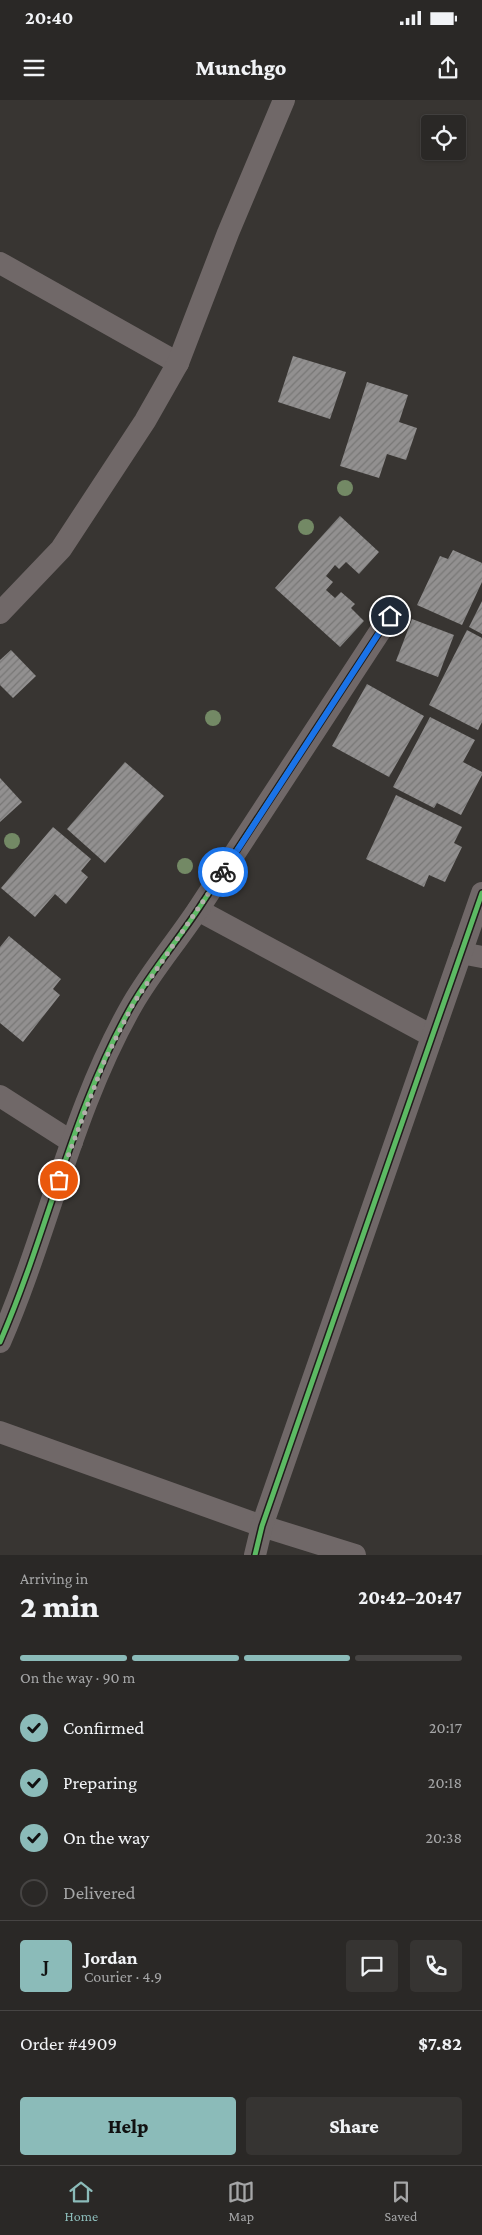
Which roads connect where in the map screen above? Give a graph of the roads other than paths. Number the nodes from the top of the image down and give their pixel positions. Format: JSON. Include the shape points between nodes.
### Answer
{"nodes":[{"id":1,"x":284,"y":100,"type":"edge"},
{"id":2,"x":0,"y":263,"type":"edge"},
{"id":3,"x":178,"y":363,"type":"junction"},
{"id":4,"x":0,"y":614,"type":"edge"},
{"id":5,"x":390,"y":616,"type":"dead end"},
{"id":6,"x":482,"y":893,"type":"edge"},
{"id":7,"x":198,"y":910,"type":"junction"},
{"id":8,"x":472,"y":955,"type":"edge"},
{"id":9,"x":432,"y":1036,"type":"junction"},
{"id":10,"x":0,"y":1096,"type":"edge"},
{"id":11,"x":72,"y":1142,"type":"junction"},
{"id":12,"x":0,"y":1342,"type":"edge"},
{"id":13,"x":0,"y":1432,"type":"edge"},
{"id":14,"x":262,"y":1526,"type":"junction"},
{"id":15,"x":255,"y":1555,"type":"edge"},
{"id":16,"x":355,"y":1555,"type":"edge"}],
"edges":[{"from":1,"to":3,"type":"street"},
{"from":2,"to":3,"type":"street"},
{"from":3,"to":4,"type":"street","via":[[146,421],[60,550]]},
{"from":5,"to":7,"type":"street"},
{"from":6,"to":8,"type":"street"},
{"from":7,"to":9,"type":"street"},
{"from":7,"to":11,"type":"street","via":[[133,1004],[104,1062]]},
{"from":8,"to":9,"type":"street"},
{"from":9,"to":14,"type":"street"},
{"from":10,"to":11,"type":"street"},
{"from":11,"to":12,"type":"street","via":[[22,1292]]},
{"from":13,"to":14,"type":"street"},
{"from":14,"to":15,"type":"street"},
{"from":14,"to":16,"type":"street"}]}
